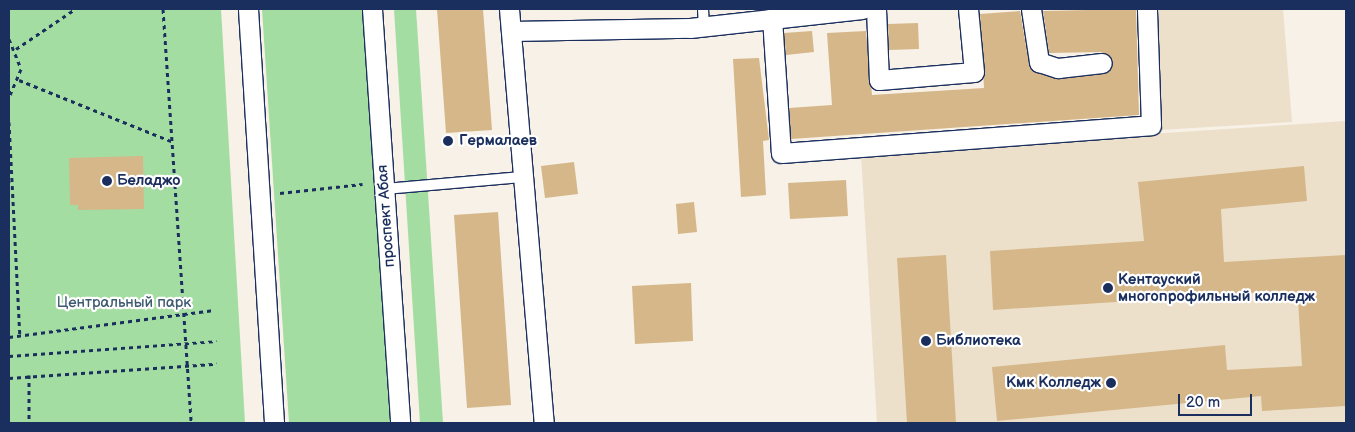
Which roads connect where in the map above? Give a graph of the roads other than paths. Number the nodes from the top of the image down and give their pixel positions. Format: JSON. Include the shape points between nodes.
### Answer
{"nodes":[{"id":1,"x":248,"y":9,"type":"edge"},
{"id":2,"x":372,"y":9,"type":"edge"},
{"id":3,"x":510,"y":9,"type":"edge"},
{"id":4,"x":862,"y":9,"type":"edge"},
{"id":5,"x":876,"y":9,"type":"edge"},
{"id":6,"x":968,"y":9,"type":"edge"},
{"id":7,"x":1031,"y":9,"type":"edge"},
{"id":8,"x":1147,"y":9,"type":"edge"},
{"id":9,"x":704,"y":18,"type":"edge"},
{"id":10,"x":772,"y":18,"type":"junction"},
{"id":11,"x":511,"y":31,"type":"junction"},
{"id":12,"x":1102,"y":63,"type":"dead end"},
{"id":13,"x":522,"y":177,"type":"junction"},
{"id":14,"x":384,"y":185,"type":"junction"},
{"id":15,"x":274,"y":423,"type":"edge"},
{"id":16,"x":400,"y":423,"type":"edge"},
{"id":17,"x":544,"y":423,"type":"edge"}],
"edges":[{"from":1,"to":15,"type":"street"},
{"from":2,"to":14,"type":"street","name":"проспект Абая"},
{"from":3,"to":11,"type":"street"},
{"from":4,"to":10,"type":"street"},
{"from":5,"to":6,"type":"street","via":[[880,80],[974,72]]},
{"from":7,"to":12,"type":"street","via":[[1040,62],[1058,68]]},
{"from":8,"to":10,"type":"street","via":[[1151,125],[782,153]]},
{"from":9,"to":10,"type":"street"},
{"from":9,"to":11,"type":"street"},
{"from":11,"to":13,"type":"street"},
{"from":13,"to":14,"type":"lane"},
{"from":13,"to":17,"type":"street"},
{"from":14,"to":16,"type":"street","name":"проспект Абая"}]}
